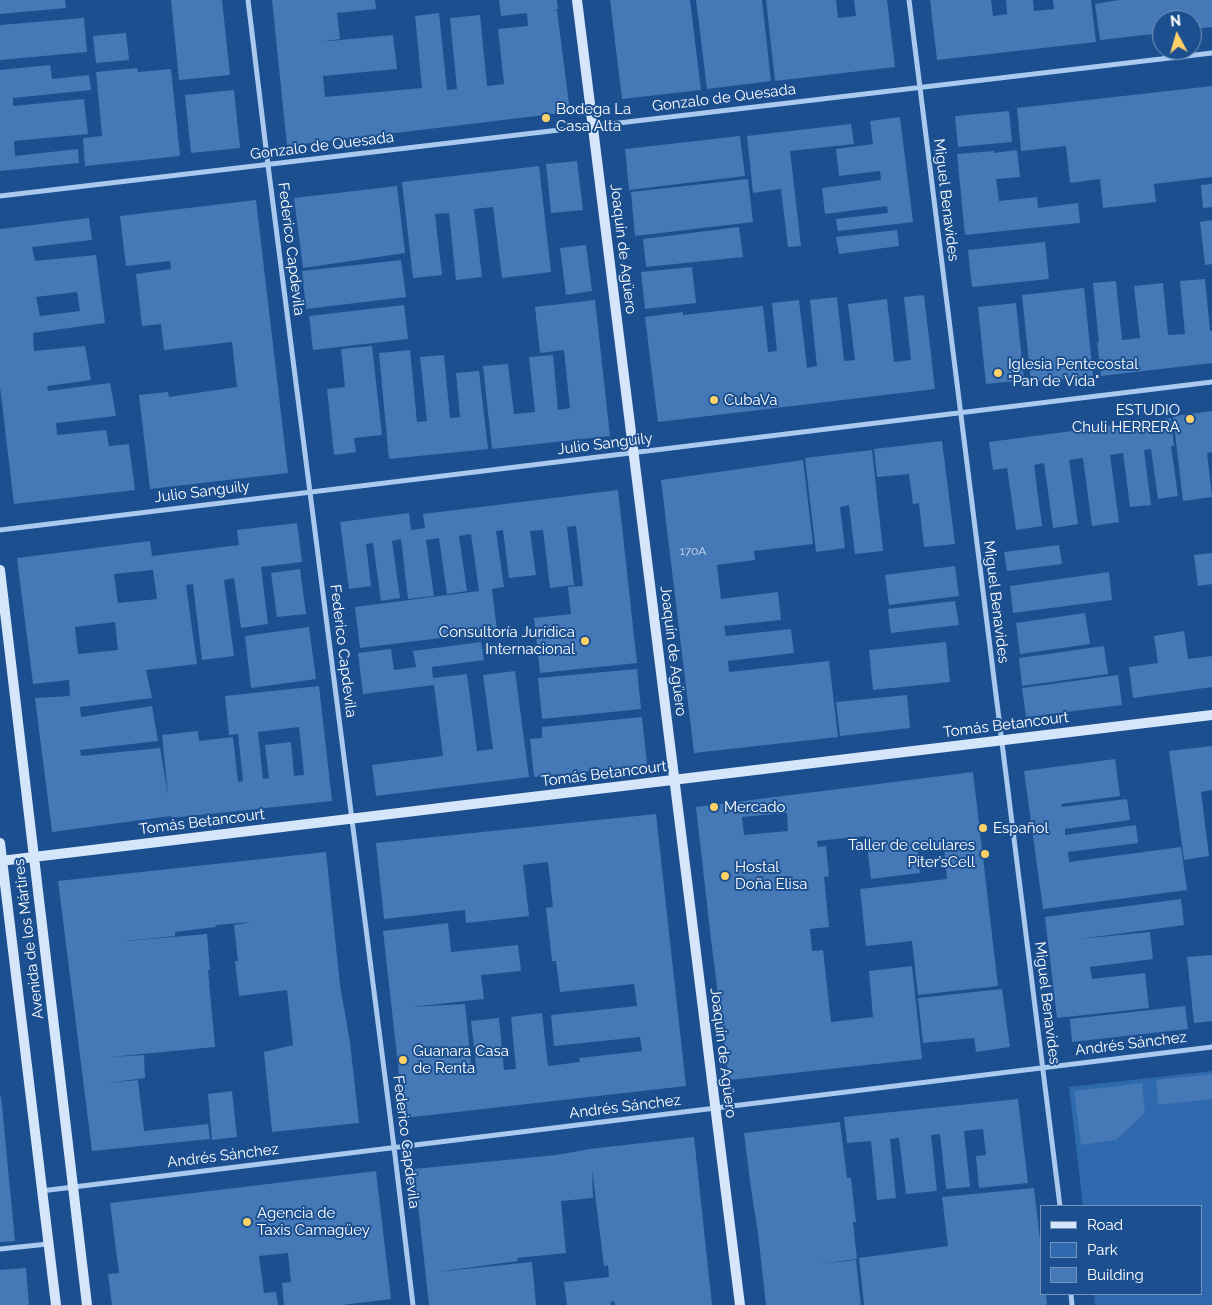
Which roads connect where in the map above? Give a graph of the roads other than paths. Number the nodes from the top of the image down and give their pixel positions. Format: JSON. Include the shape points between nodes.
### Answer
{"nodes":[{"id":1,"x":248,"y":0,"type":"edge"},
{"id":2,"x":578,"y":0,"type":"edge"},
{"id":3,"x":909,"y":0,"type":"edge"},
{"id":4,"x":1212,"y":53,"type":"edge"},
{"id":5,"x":919,"y":88,"type":"junction"},
{"id":6,"x":593,"y":126,"type":"junction"},
{"id":7,"x":268,"y":165,"type":"junction"},
{"id":8,"x":0,"y":196,"type":"edge"},
{"id":9,"x":1212,"y":382,"type":"edge"},
{"id":10,"x":960,"y":413,"type":"junction"},
{"id":11,"x":634,"y":454,"type":"junction"},
{"id":12,"x":310,"y":491,"type":"junction"},
{"id":13,"x":0,"y":530,"type":"edge"},
{"id":14,"x":0,"y":570,"type":"edge"},
{"id":15,"x":1212,"y":715,"type":"edge"},
{"id":16,"x":1001,"y":742,"type":"junction"},
{"id":17,"x":674,"y":780,"type":"junction"},
{"id":18,"x":352,"y":819,"type":"junction"},
{"id":19,"x":0,"y":843,"type":"edge"},
{"id":20,"x":35,"y":857,"type":"junction"},
{"id":21,"x":1,"y":861,"type":"edge"},
{"id":22,"x":1212,"y":1047,"type":"edge"},
{"id":23,"x":1042,"y":1068,"type":"junction"},
{"id":24,"x":715,"y":1108,"type":"junction"},
{"id":25,"x":394,"y":1148,"type":"junction"},
{"id":26,"x":72,"y":1187,"type":"junction"},
{"id":27,"x":41,"y":1191,"type":"junction"},
{"id":28,"x":1060,"y":1205,"type":"edge"},
{"id":29,"x":48,"y":1244,"type":"junction"},
{"id":30,"x":0,"y":1249,"type":"edge"},
{"id":31,"x":56,"y":1305,"type":"edge"},
{"id":32,"x":87,"y":1305,"type":"edge"},
{"id":33,"x":413,"y":1305,"type":"edge"},
{"id":34,"x":740,"y":1305,"type":"edge"}],
"edges":[{"from":1,"to":7,"type":"street","name":"Federico Capdevila"},
{"from":2,"to":6,"type":"street","name":"Joaquín de Agüero"},
{"from":3,"to":5,"type":"street","name":"Miguel Benavides"},
{"from":4,"to":5,"type":"street","name":"Gonzalo de Quesada"},
{"from":5,"to":6,"type":"street","name":"Gonzalo de Quesada"},
{"from":5,"to":10,"type":"street","name":"Miguel Benavides"},
{"from":6,"to":7,"type":"street","name":"Gonzalo de Quesada"},
{"from":6,"to":11,"type":"street","name":"Joaquín de Agüero"},
{"from":7,"to":8,"type":"street","name":"Gonzalo de Quesada"},
{"from":7,"to":12,"type":"street","name":"Federico Capdevila"},
{"from":9,"to":10,"type":"street","name":"Julio Sanguily"},
{"from":10,"to":11,"type":"street","name":"Julio Sanguily"},
{"from":10,"to":16,"type":"street","name":"Miguel Benavides"},
{"from":11,"to":12,"type":"street","name":"Julio Sanguily"},
{"from":11,"to":17,"type":"street","name":"Joaquín de Agüero"},
{"from":12,"to":13,"type":"street","name":"Julio Sanguily"},
{"from":12,"to":18,"type":"street","name":"Federico Capdevila"},
{"from":14,"to":20,"type":"street","name":"Avenida de los Mártires"},
{"from":15,"to":16,"type":"street","name":"Tomás Betancourt"},
{"from":16,"to":17,"type":"street","name":"Tomás Betancourt"},
{"from":16,"to":23,"type":"street","name":"Miguel Benavides"},
{"from":17,"to":18,"type":"street","name":"Tomás Betancourt"},
{"from":17,"to":24,"type":"street","name":"Joaquín de Agüero"},
{"from":18,"to":20,"type":"street","name":"Tomás Betancourt"},
{"from":18,"to":25,"type":"street","name":"Federico Capdevila"},
{"from":19,"to":21,"type":"street","name":"Avenida de los Mártires"},
{"from":20,"to":21,"type":"street","name":"Tomás Betancourt"},
{"from":20,"to":26,"type":"street","name":"Avenida de los Mártires"},
{"from":21,"to":27,"type":"street","name":"Avenida de los Mártires"},
{"from":22,"to":23,"type":"street","name":"Andrés Sánchez"},
{"from":23,"to":24,"type":"street","name":"Andrés Sánchez"},
{"from":23,"to":28,"type":"street","name":"Miguel Benavides"},
{"from":24,"to":25,"type":"street","name":"Andrés Sánchez"},
{"from":24,"to":34,"type":"street","name":"Joaquín de Agüero"},
{"from":25,"to":26,"type":"street","name":"Andrés Sánchez"},
{"from":25,"to":33,"type":"street","name":"Federico Capdevila"},
{"from":26,"to":27,"type":"street","name":"Andrés Sánchez"},
{"from":26,"to":32,"type":"street","name":"Avenida de los Mártires"},
{"from":27,"to":29,"type":"street","name":"Avenida de los Mártires"},
{"from":29,"to":30,"type":"street"},
{"from":29,"to":31,"type":"street","name":"Avenida de los Mártires"}]}
